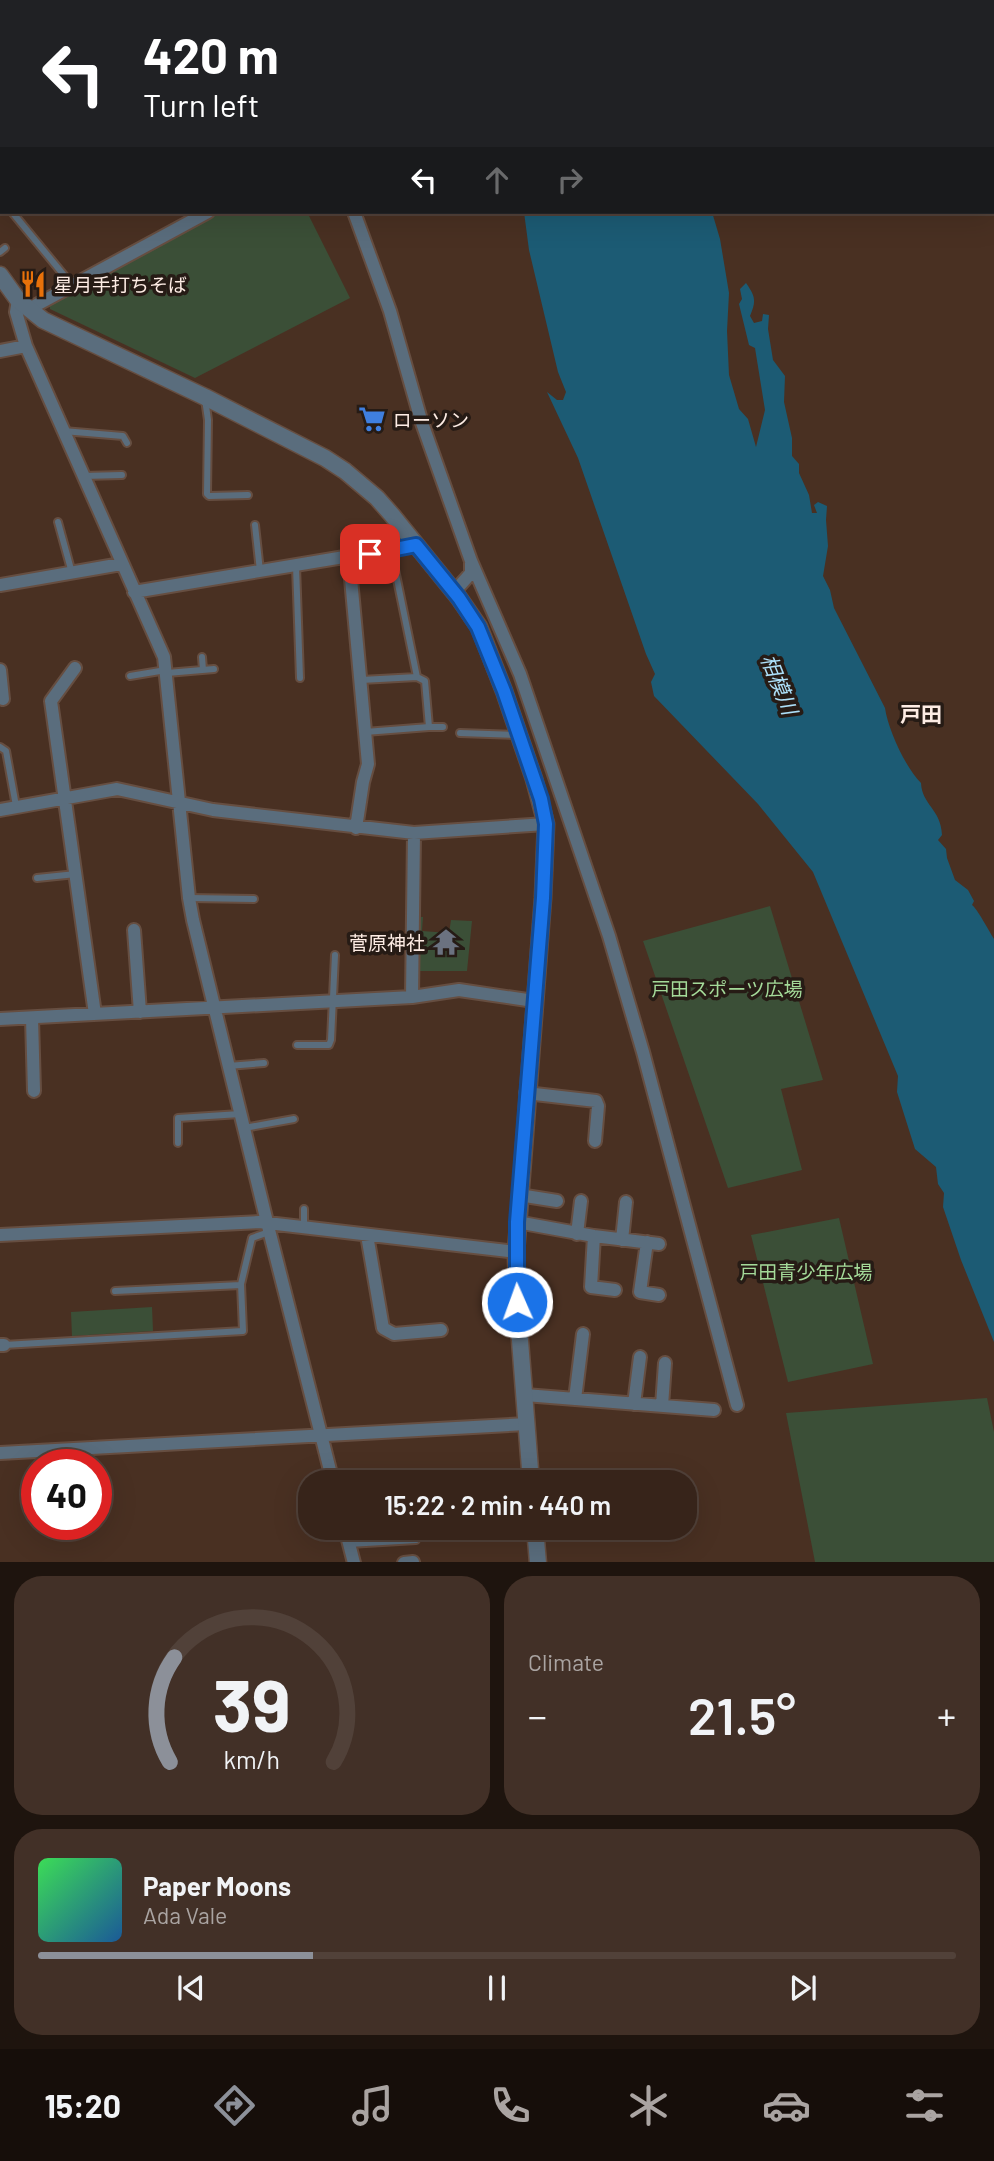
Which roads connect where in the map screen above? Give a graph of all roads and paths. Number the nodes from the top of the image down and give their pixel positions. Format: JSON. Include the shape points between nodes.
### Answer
{"nodes":[{"id":1,"x":14,"y":214,"type":"edge"},
{"id":2,"x":204,"y":214,"type":"edge"},
{"id":3,"x":355,"y":214,"type":"edge"},
{"id":4,"x":0,"y":275,"type":"edge"},
{"id":5,"x":73,"y":286,"type":"junction"},
{"id":6,"x":24,"y":305,"type":"junction"},
{"id":7,"x":26,"y":346,"type":"junction"},
{"id":8,"x":0,"y":351,"type":"edge"},
{"id":9,"x":205,"y":397,"type":"junction"},
{"id":10,"x":62,"y":430,"type":"junction"},
{"id":11,"x":127,"y":443,"type":"dead end"},
{"id":12,"x":122,"y":475,"type":"dead end"},
{"id":13,"x":83,"y":476,"type":"junction"},
{"id":14,"x":248,"y":495,"type":"dead end"},
{"id":15,"x":58,"y":522,"type":"dead end"},
{"id":16,"x":255,"y":524,"type":"dead end"},
{"id":17,"x":416,"y":545,"type":"junction"},
{"id":18,"x":391,"y":550,"type":"junction"},
{"id":19,"x":349,"y":557,"type":"junction"},
{"id":20,"x":471,"y":561,"type":"junction"},
{"id":21,"x":121,"y":564,"type":"junction"},
{"id":22,"x":296,"y":566,"type":"junction"},
{"id":23,"x":260,"y":572,"type":"junction"},
{"id":24,"x":72,"y":573,"type":"junction"},
{"id":25,"x":0,"y":585,"type":"edge"},
{"id":26,"x":134,"y":592,"type":"junction"},
{"id":27,"x":454,"y":592,"type":"junction"},
{"id":28,"x":202,"y":657,"type":"dead end"},
{"id":29,"x":289,"y":658,"type":"dead end"},
{"id":30,"x":299,"y":658,"type":"junction"},
{"id":31,"x":75,"y":668,"type":"dead end"},
{"id":32,"x":214,"y":669,"type":"dead end"},
{"id":33,"x":0,"y":670,"type":"edge"},
{"id":34,"x":203,"y":670,"type":"junction"},
{"id":35,"x":167,"y":671,"type":"junction"},
{"id":36,"x":130,"y":676,"type":"dead end"},
{"id":37,"x":417,"y":677,"type":"junction"},
{"id":38,"x":300,"y":678,"type":"dead end"},
{"id":39,"x":361,"y":680,"type":"junction"},
{"id":40,"x":3,"y":699,"type":"dead end"},
{"id":41,"x":429,"y":727,"type":"junction"},
{"id":42,"x":443,"y":727,"type":"dead end"},
{"id":43,"x":365,"y":732,"type":"junction"},
{"id":44,"x":460,"y":733,"type":"dead end"},
{"id":45,"x":472,"y":734,"type":"junction"},
{"id":46,"x":519,"y":735,"type":"junction"},
{"id":47,"x":472,"y":744,"type":"dead end"},
{"id":48,"x":0,"y":747,"type":"edge"},
{"id":49,"x":66,"y":797,"type":"junction"},
{"id":50,"x":179,"y":802,"type":"junction"},
{"id":51,"x":16,"y":807,"type":"junction"},
{"id":52,"x":0,"y":810,"type":"edge"},
{"id":53,"x":546,"y":824,"type":"junction"},
{"id":54,"x":356,"y":828,"type":"junction"},
{"id":55,"x":414,"y":833,"type":"junction"},
{"id":56,"x":76,"y":874,"type":"junction"},
{"id":57,"x":37,"y":878,"type":"dead end"},
{"id":58,"x":189,"y":898,"type":"junction"},
{"id":59,"x":254,"y":899,"type":"dead end"},
{"id":60,"x":138,"y":938,"type":"dead end"},
{"id":61,"x":335,"y":955,"type":"dead end"},
{"id":62,"x":412,"y":998,"type":"junction"},
{"id":63,"x":534,"y":1001,"type":"junction"},
{"id":64,"x":333,"y":1002,"type":"junction"},
{"id":65,"x":214,"y":1008,"type":"junction"},
{"id":66,"x":139,"y":1012,"type":"junction"},
{"id":67,"x":95,"y":1014,"type":"junction"},
{"id":68,"x":32,"y":1018,"type":"junction"},
{"id":69,"x":0,"y":1019,"type":"edge"},
{"id":70,"x":297,"y":1045,"type":"dead end"},
{"id":71,"x":264,"y":1063,"type":"dead end"},
{"id":72,"x":228,"y":1066,"type":"junction"},
{"id":73,"x":30,"y":1083,"type":"dead end"},
{"id":74,"x":526,"y":1093,"type":"junction"},
{"id":75,"x":240,"y":1114,"type":"junction"},
{"id":76,"x":294,"y":1119,"type":"dead end"},
{"id":77,"x":244,"y":1128,"type":"junction"},
{"id":78,"x":595,"y":1141,"type":"dead end"},
{"id":79,"x":178,"y":1143,"type":"dead end"},
{"id":80,"x":519,"y":1195,"type":"junction"},
{"id":81,"x":557,"y":1200,"type":"dead end"},
{"id":82,"x":581,"y":1201,"type":"dead end"},
{"id":83,"x":626,"y":1202,"type":"dead end"},
{"id":84,"x":304,"y":1209,"type":"dead end"},
{"id":85,"x":517,"y":1222,"type":"junction"},
{"id":86,"x":268,"y":1227,"type":"junction"},
{"id":87,"x":303,"y":1227,"type":"junction"},
{"id":88,"x":578,"y":1234,"type":"junction"},
{"id":89,"x":0,"y":1235,"type":"edge"},
{"id":90,"x":367,"y":1235,"type":"junction"},
{"id":91,"x":594,"y":1237,"type":"junction"},
{"id":92,"x":622,"y":1240,"type":"junction"},
{"id":93,"x":516,"y":1252,"type":"junction"},
{"id":94,"x":241,"y":1285,"type":"junction"},
{"id":95,"x":115,"y":1291,"type":"dead end"},
{"id":96,"x":607,"y":1292,"type":"dead end"},
{"id":97,"x":659,"y":1295,"type":"dead end"},
{"id":98,"x":441,"y":1330,"type":"dead end"},
{"id":99,"x":585,"y":1343,"type":"dead end"},
{"id":100,"x":2,"y":1345,"type":"edge"},
{"id":101,"x":640,"y":1357,"type":"dead end"},
{"id":102,"x":665,"y":1363,"type":"dead end"},
{"id":103,"x":525,"y":1395,"type":"junction"},
{"id":104,"x":575,"y":1399,"type":"junction"},
{"id":105,"x":634,"y":1404,"type":"junction"},
{"id":106,"x":737,"y":1405,"type":"dead end"},
{"id":107,"x":662,"y":1406,"type":"junction"},
{"id":108,"x":714,"y":1410,"type":"dead end"},
{"id":109,"x":527,"y":1424,"type":"junction"},
{"id":110,"x":321,"y":1436,"type":"junction"},
{"id":111,"x":0,"y":1453,"type":"edge"},
{"id":112,"x":330,"y":1470,"type":"edge"},
{"id":113,"x":530,"y":1470,"type":"edge"},
{"id":114,"x":348,"y":1540,"type":"edge"},
{"id":115,"x":415,"y":1540,"type":"dead end"},
{"id":116,"x":536,"y":1540,"type":"edge"},
{"id":117,"x":349,"y":1544,"type":"junction"},
{"id":118,"x":354,"y":1562,"type":"edge"},
{"id":119,"x":538,"y":1562,"type":"edge"}],
"edges":[{"from":1,"to":5,"type":"lane"},
{"from":2,"to":5,"type":"street"},
{"from":3,"to":20,"type":"street"},
{"from":4,"to":6,"type":"street"},
{"from":5,"to":6,"type":"street"},
{"from":6,"to":7,"type":"street","via":[[16,312]]},
{"from":6,"to":9,"type":"street","via":[[43,320]]},
{"from":7,"to":8,"type":"street"},
{"from":7,"to":10,"type":"street"},
{"from":9,"to":14,"type":"lane","via":[[207,494]]},
{"from":9,"to":17,"type":"street","via":[[345,471],[377,498]]},
{"from":10,"to":11,"type":"lane","via":[[123,436]]},
{"from":10,"to":13,"type":"street"},
{"from":12,"to":13,"type":"lane"},
{"from":13,"to":21,"type":"street"},
{"from":15,"to":24,"type":"lane"},
{"from":16,"to":23,"type":"lane"},
{"from":17,"to":18,"type":"street"},
{"from":17,"to":27,"type":"street"},
{"from":18,"to":19,"type":"street"},
{"from":18,"to":37,"type":"lane"},
{"from":19,"to":22,"type":"street"},
{"from":19,"to":39,"type":"street"},
{"from":20,"to":27,"type":"street","via":[[471,573]]},
{"from":20,"to":106,"type":"street","via":[[520,674],[609,936]]},
{"from":21,"to":24,"type":"street"},
{"from":21,"to":26,"type":"street"},
{"from":22,"to":23,"type":"street"},
{"from":22,"to":30,"type":"lane"},
{"from":23,"to":26,"type":"street"},
{"from":24,"to":25,"type":"street"},
{"from":26,"to":35,"type":"street"},
{"from":27,"to":46,"type":"street","via":[[478,627]]},
{"from":28,"to":34,"type":"lane"},
{"from":29,"to":30,"type":"lane"},
{"from":30,"to":38,"type":"lane"},
{"from":31,"to":49,"type":"street","via":[[51,701]]},
{"from":32,"to":34,"type":"lane"},
{"from":33,"to":40,"type":"street"},
{"from":34,"to":35,"type":"lane"},
{"from":35,"to":36,"type":"lane"},
{"from":35,"to":50,"type":"street"},
{"from":37,"to":39,"type":"lane"},
{"from":37,"to":41,"type":"lane","via":[[425,681]]},
{"from":39,"to":43,"type":"street"},
{"from":41,"to":42,"type":"lane"},
{"from":41,"to":43,"type":"lane"},
{"from":43,"to":54,"type":"street","via":[[368,764]]},
{"from":44,"to":45,"type":"lane"},
{"from":45,"to":46,"type":"lane"},
{"from":45,"to":47,"type":"lane"},
{"from":46,"to":53,"type":"street"},
{"from":48,"to":51,"type":"lane","via":[[6,751]]},
{"from":49,"to":50,"type":"street","via":[[117,789]]},
{"from":49,"to":51,"type":"street"},
{"from":49,"to":56,"type":"street"},
{"from":50,"to":54,"type":"street"},
{"from":50,"to":58,"type":"street"},
{"from":51,"to":52,"type":"street"},
{"from":53,"to":55,"type":"street"},
{"from":53,"to":63,"type":"street"},
{"from":54,"to":55,"type":"street"},
{"from":55,"to":62,"type":"street"},
{"from":56,"to":57,"type":"lane"},
{"from":56,"to":67,"type":"street"},
{"from":58,"to":59,"type":"lane"},
{"from":58,"to":65,"type":"street"},
{"from":60,"to":66,"type":"street"},
{"from":61,"to":64,"type":"lane"},
{"from":62,"to":63,"type":"street","via":[[459,990]]},
{"from":62,"to":64,"type":"street"},
{"from":63,"to":74,"type":"street"},
{"from":64,"to":65,"type":"street"},
{"from":64,"to":70,"type":"lane","via":[[329,1045]]},
{"from":65,"to":66,"type":"street"},
{"from":65,"to":72,"type":"street"},
{"from":66,"to":67,"type":"street"},
{"from":67,"to":68,"type":"street"},
{"from":68,"to":69,"type":"street"},
{"from":68,"to":73,"type":"street"},
{"from":71,"to":72,"type":"lane"},
{"from":72,"to":75,"type":"street"},
{"from":74,"to":78,"type":"street","via":[[596,1101]]},
{"from":74,"to":80,"type":"street"},
{"from":75,"to":77,"type":"street"},
{"from":75,"to":79,"type":"lane","via":[[178,1118]]},
{"from":76,"to":77,"type":"lane"},
{"from":77,"to":86,"type":"street"},
{"from":80,"to":81,"type":"street"},
{"from":80,"to":85,"type":"street"},
{"from":82,"to":88,"type":"street"},
{"from":83,"to":92,"type":"street"},
{"from":84,"to":87,"type":"lane"},
{"from":85,"to":88,"type":"street"},
{"from":85,"to":93,"type":"street"},
{"from":86,"to":87,"type":"street"},
{"from":86,"to":89,"type":"street"},
{"from":86,"to":94,"type":"lane","via":[[252,1238]]},
{"from":86,"to":110,"type":"street"},
{"from":87,"to":90,"type":"street"},
{"from":88,"to":91,"type":"street"},
{"from":90,"to":93,"type":"street"},
{"from":90,"to":98,"type":"street","via":[[383,1328],[394,1334]]},
{"from":91,"to":92,"type":"street"},
{"from":91,"to":96,"type":"street","via":[[590,1287]]},
{"from":92,"to":97,"type":"street","via":[[653,1243],[640,1292]]},
{"from":93,"to":103,"type":"street"},
{"from":94,"to":95,"type":"lane"},
{"from":94,"to":100,"type":"lane","via":[[243,1331]]},
{"from":99,"to":104,"type":"street"},
{"from":101,"to":105,"type":"street"},
{"from":102,"to":107,"type":"street"},
{"from":103,"to":104,"type":"street"},
{"from":103,"to":109,"type":"street"},
{"from":104,"to":105,"type":"street"},
{"from":105,"to":107,"type":"street"},
{"from":107,"to":108,"type":"street"},
{"from":109,"to":110,"type":"street"},
{"from":109,"to":113,"type":"street"},
{"from":110,"to":111,"type":"street"},
{"from":110,"to":112,"type":"street"},
{"from":114,"to":117,"type":"street"},
{"from":115,"to":117,"type":"lane"},
{"from":116,"to":119,"type":"street"},
{"from":117,"to":118,"type":"street"}]}
